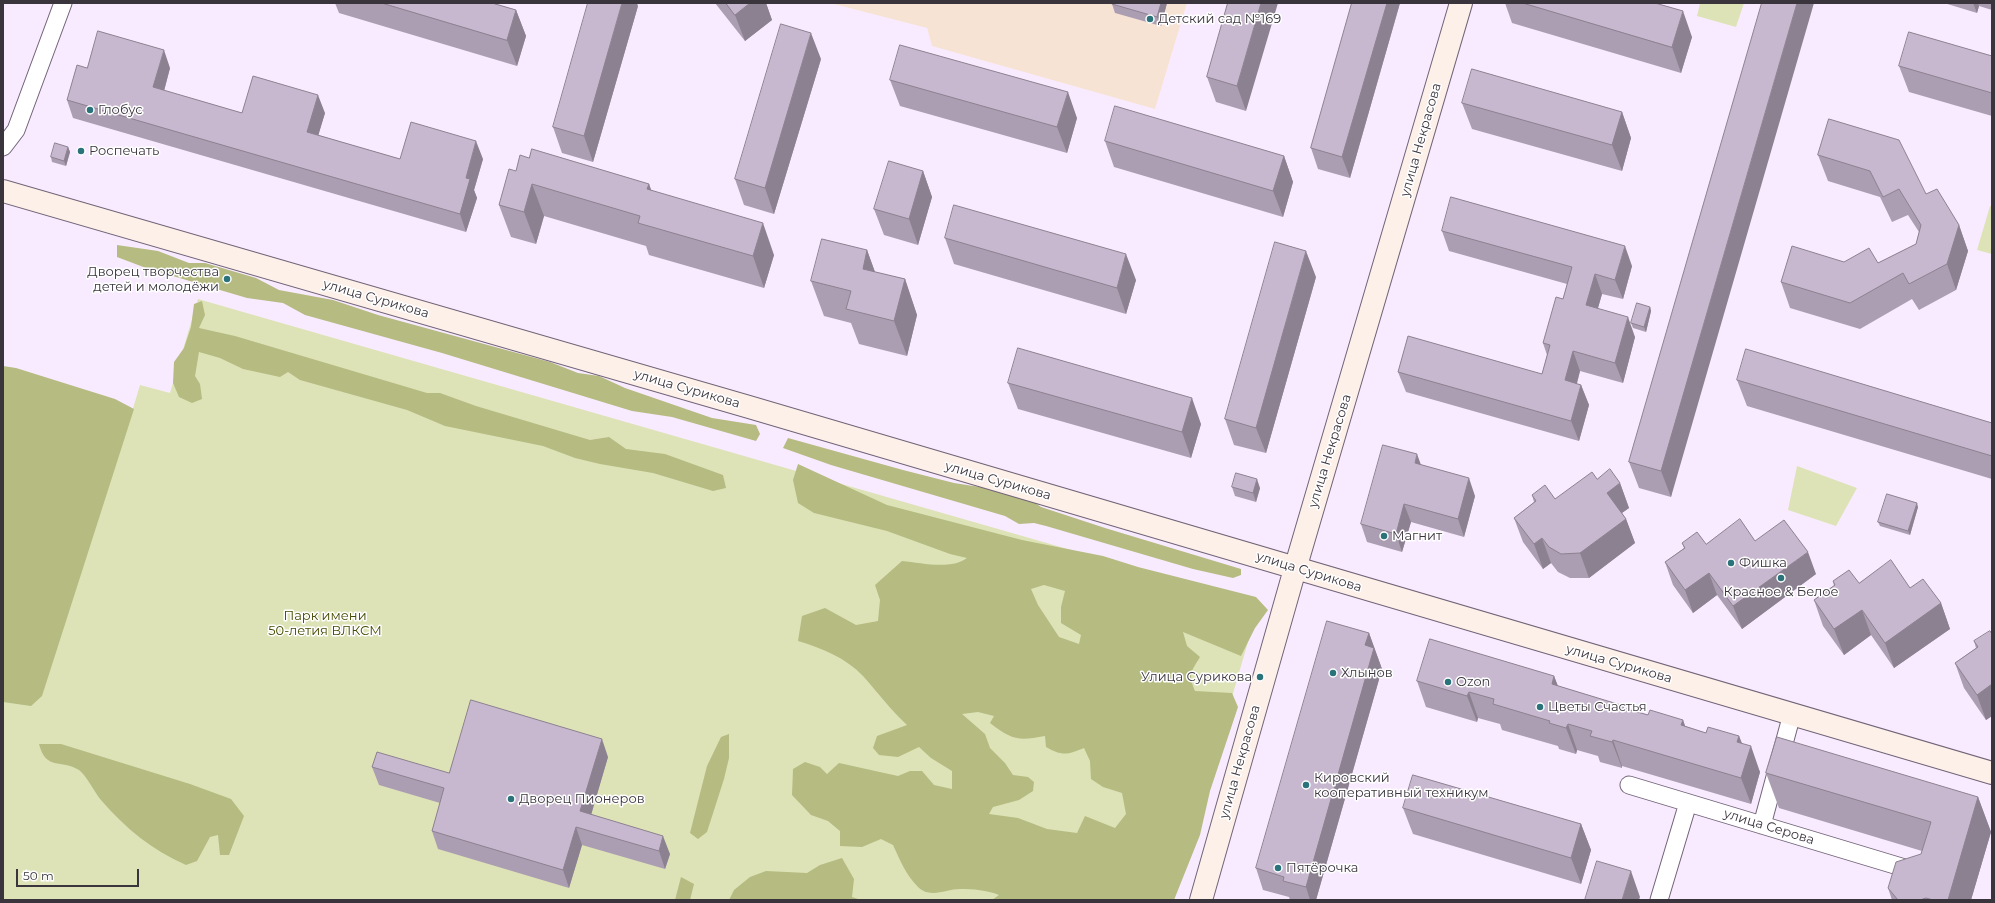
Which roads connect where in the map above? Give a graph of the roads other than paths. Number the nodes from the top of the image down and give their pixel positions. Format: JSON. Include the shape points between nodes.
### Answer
{"nodes":[{"id":1,"x":63,"y":3,"type":"edge"},
{"id":2,"x":1462,"y":3,"type":"edge"},
{"id":3,"x":3,"y":147,"type":"edge"},
{"id":4,"x":3,"y":191,"type":"edge"},
{"id":5,"x":1295,"y":569,"type":"junction"},
{"id":6,"x":1792,"y":714,"type":"junction"},
{"id":7,"x":1992,"y":773,"type":"edge"},
{"id":8,"x":1629,"y":785,"type":"dead end"},
{"id":9,"x":1688,"y":803,"type":"junction"},
{"id":10,"x":1762,"y":825,"type":"junction"},
{"id":11,"x":1908,"y":869,"type":"edge"},
{"id":12,"x":1201,"y":900,"type":"edge"},
{"id":13,"x":1659,"y":900,"type":"edge"}],
"edges":[{"from":1,"to":3,"type":"street","via":[[16,130]]},
{"from":2,"to":5,"type":"street","name":"улица Некрасова"},
{"from":4,"to":5,"type":"street","name":"улица Сурикова","via":[[749,407]]},
{"from":5,"to":6,"type":"street","name":"улица Сурикова"},
{"from":5,"to":12,"type":"street","name":"улица Некрасова"},
{"from":6,"to":7,"type":"street","name":"улица Сурикова"},
{"from":6,"to":10,"type":"street"},
{"from":8,"to":9,"type":"street","name":"улица Серова"},
{"from":9,"to":10,"type":"street","name":"улица Серова"},
{"from":9,"to":13,"type":"street"},
{"from":10,"to":11,"type":"street","name":"улица Серова"}]}
